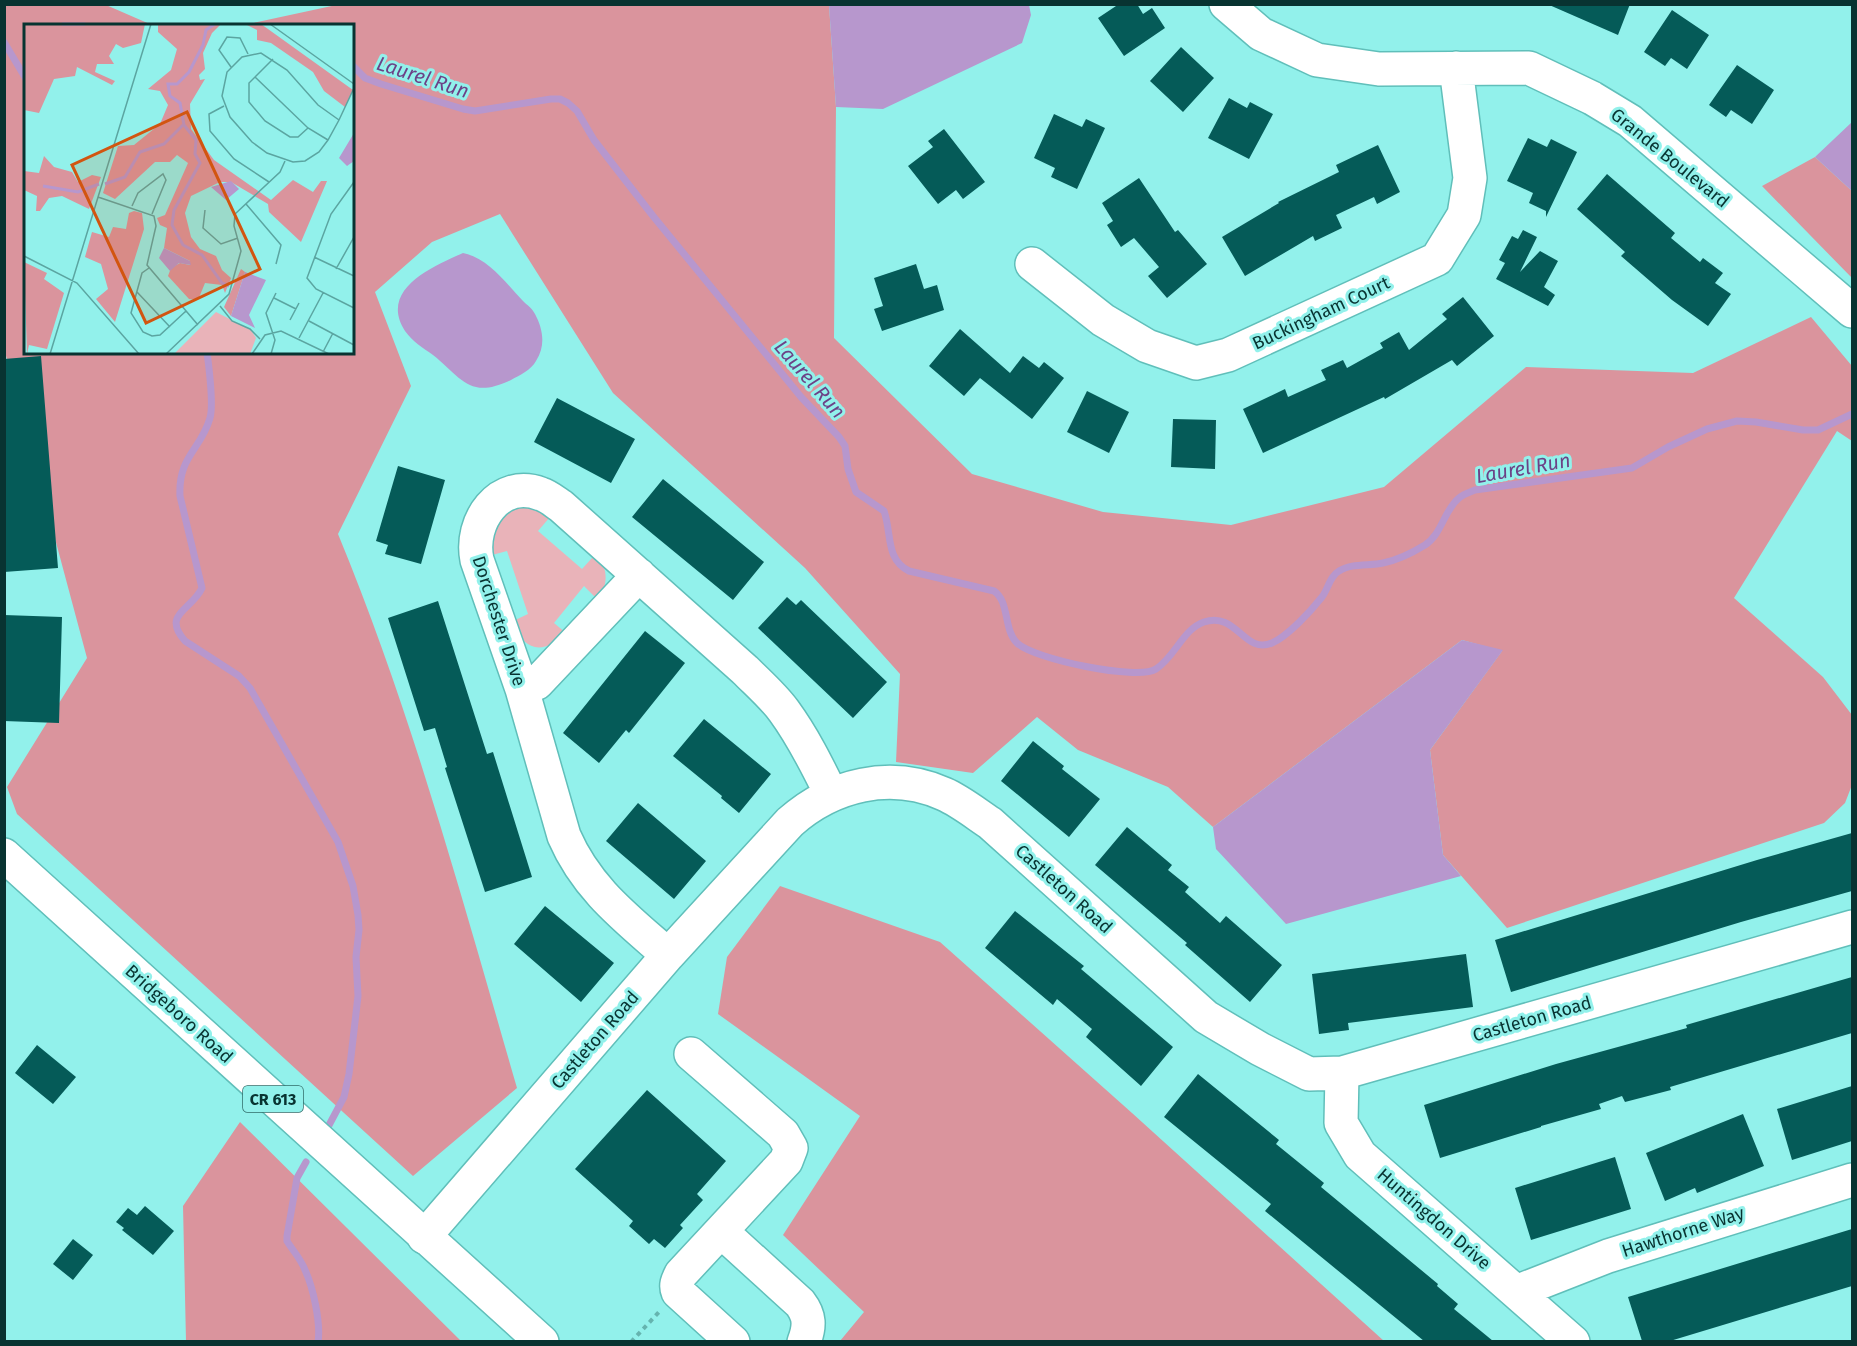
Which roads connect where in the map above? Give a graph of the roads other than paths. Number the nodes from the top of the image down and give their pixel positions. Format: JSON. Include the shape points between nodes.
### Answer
{"nodes":[{"id":1,"x":1226,"y":4,"type":"edge"},
{"id":2,"x":1456,"y":68,"type":"junction"},
{"id":3,"x":1032,"y":264,"type":"dead end"},
{"id":4,"x":1852,"y":310,"type":"edge"},
{"id":5,"x":639,"y":575,"type":"junction"},
{"id":6,"x":522,"y":689,"type":"junction"},
{"id":7,"x":831,"y":794,"type":"junction"},
{"id":8,"x":5,"y":857,"type":"edge"},
{"id":9,"x":1852,"y":927,"type":"edge"},
{"id":10,"x":668,"y":955,"type":"junction"},
{"id":11,"x":691,"y":1054,"type":"dead end"},
{"id":12,"x":1342,"y":1073,"type":"junction"},
{"id":13,"x":1852,"y":1180,"type":"edge"},
{"id":14,"x":722,"y":1232,"type":"junction"},
{"id":15,"x":424,"y":1237,"type":"junction"},
{"id":16,"x":1516,"y":1292,"type":"junction"},
{"id":17,"x":542,"y":1341,"type":"edge"},
{"id":18,"x":733,"y":1341,"type":"edge"},
{"id":19,"x":804,"y":1341,"type":"edge"},
{"id":20,"x":1573,"y":1341,"type":"edge"}],
"edges":[{"from":1,"to":2,"type":"street","name":"Grande Boulevard","via":[[1261,34],[1317,60],[1379,69]]},
{"from":2,"to":3,"type":"street","name":"Buckingham Court","via":[[1470,178],[1464,215],[1437,259],[1228,355],[1196,363],[1147,346],[1102,320]]},
{"from":2,"to":4,"type":"street","name":"Grande Boulevard","via":[[1529,68],[1630,121]]},
{"from":5,"to":6,"type":"street","via":[[537,683]]},
{"from":5,"to":6,"type":"street","name":"Dorchester Drive","via":[[542,494],[519,491],[489,507],[478,525],[475,550]]},
{"from":5,"to":7,"type":"street","name":"Dorchester Drive","via":[[745,670],[782,709]]},
{"from":6,"to":10,"type":"street","name":"Dorchester Drive","via":[[573,857],[605,899]]},
{"from":7,"to":10,"type":"street","name":"Castleton Road","via":[[808,806],[790,822]]},
{"from":7,"to":12,"type":"street","name":"Castleton Road","via":[[862,784],[920,786],[967,806],[1206,1017],[1309,1074]]},
{"from":8,"to":15,"type":"street","name":"Bridgeboro Road","number":"CR 613"},
{"from":9,"to":12,"type":"street","name":"Castleton Road"},
{"from":10,"to":15,"type":"street","name":"Castleton Road"},
{"from":11,"to":14,"type":"street","via":[[783,1134],[791,1148],[786,1161]]},
{"from":12,"to":16,"type":"street","name":"Huntingdon Drive","via":[[1341,1123],[1360,1155]]},
{"from":13,"to":16,"type":"street","name":"Hawthorne Way","via":[[1608,1256]]},
{"from":14,"to":18,"type":"street","via":[[676,1284],[678,1292]]},
{"from":14,"to":19,"type":"street","via":[[800,1303],[809,1327]]},
{"from":15,"to":17,"type":"street","name":"Bridgeboro Road","number":"CR 613"},
{"from":16,"to":20,"type":"street","name":"Huntingdon Drive"}]}
